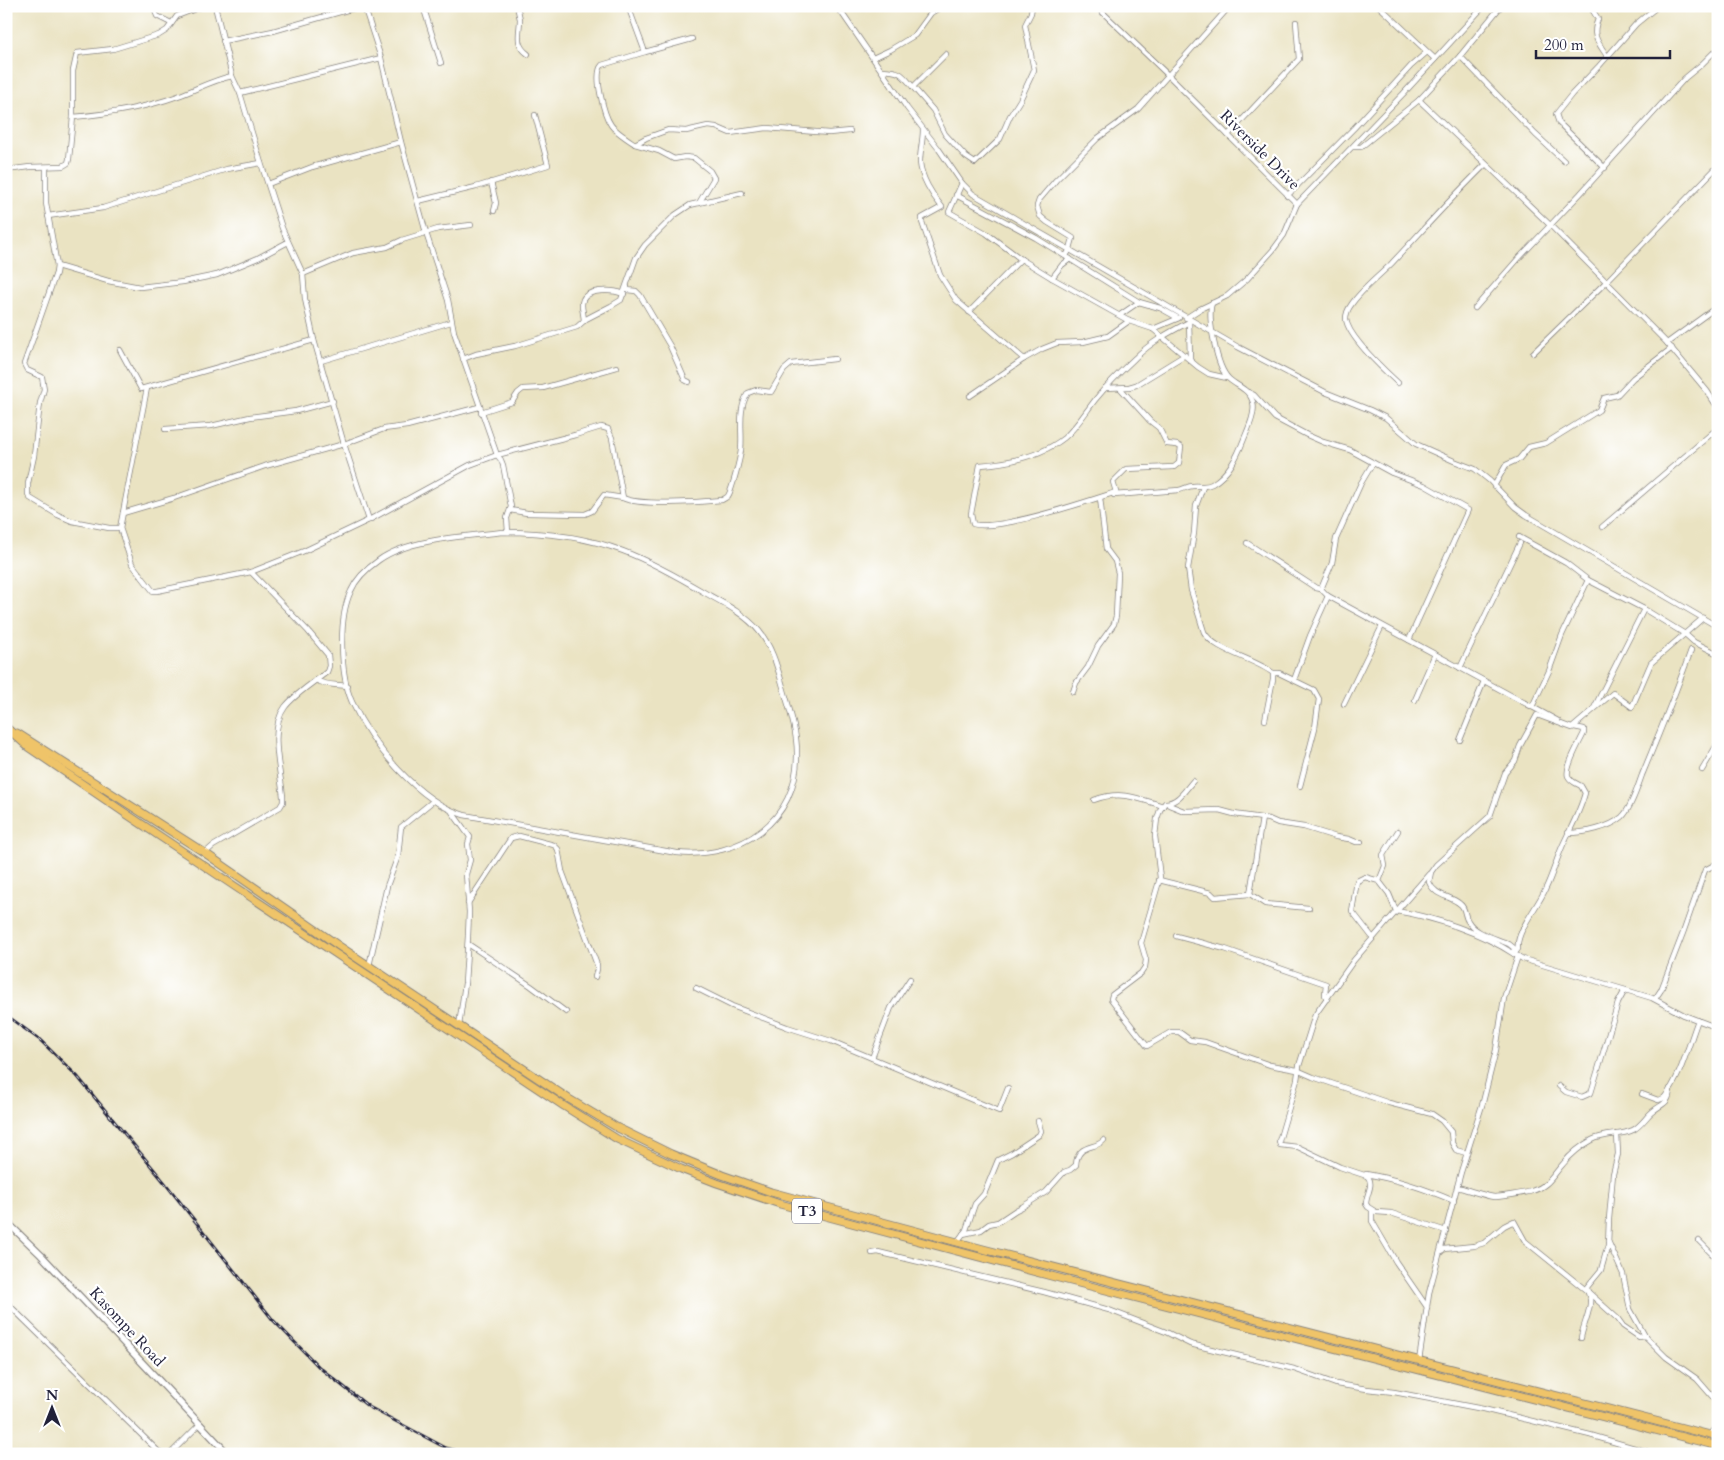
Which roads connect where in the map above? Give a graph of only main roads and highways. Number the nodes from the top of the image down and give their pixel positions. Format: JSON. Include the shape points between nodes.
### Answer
{"nodes":[{"id":1,"x":6,"y":726,"type":"edge"},
{"id":2,"x":1714,"y":1436,"type":"edge"},
{"id":3,"x":1718,"y":1446,"type":"edge"}],
"edges":[{"from":1,"to":2,"type":"highway","number":"T3","via":[[205,852],[569,1099],[671,1154],[770,1192]]},
{"from":1,"to":3,"type":"highway","number":"T3","via":[[30,748],[128,815],[564,1106],[617,1138],[681,1169],[780,1204],[1064,1280]]}]}
